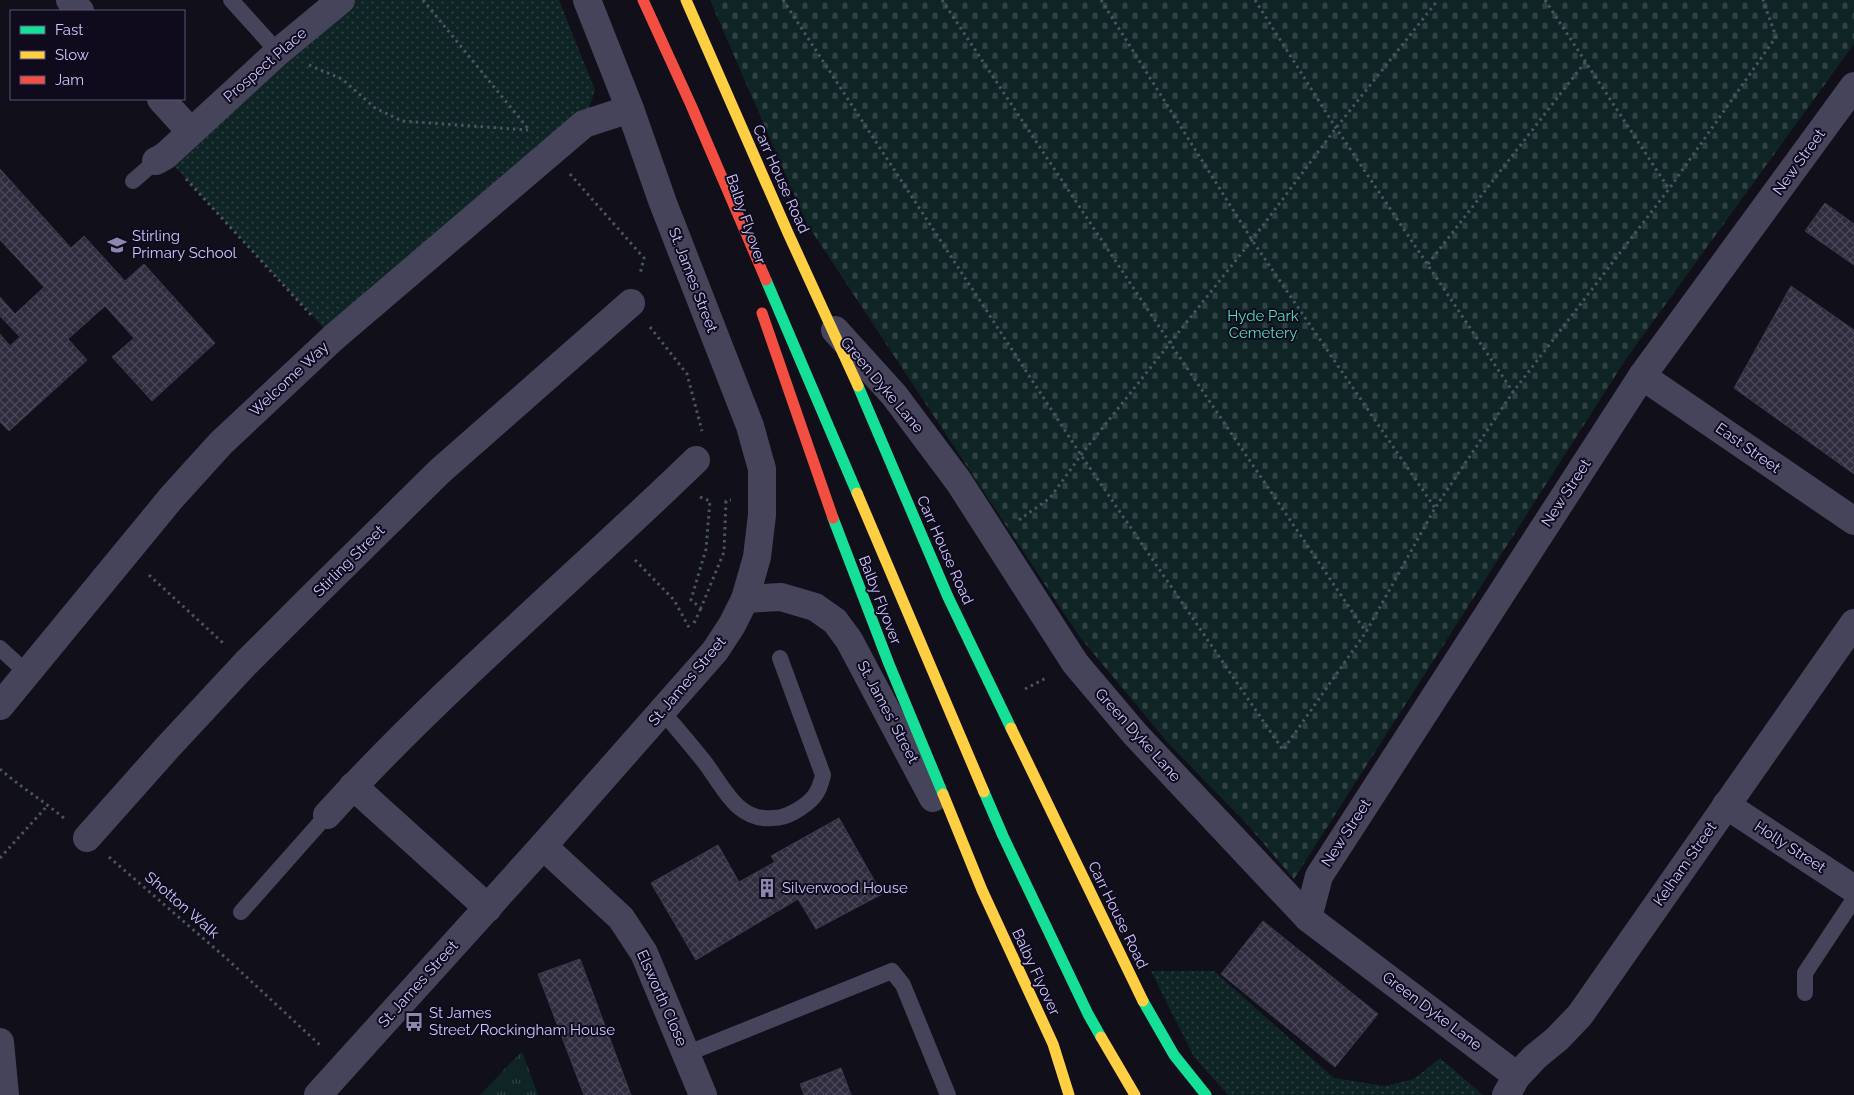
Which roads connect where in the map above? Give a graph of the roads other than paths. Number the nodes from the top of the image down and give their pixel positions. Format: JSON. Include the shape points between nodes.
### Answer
{"nodes":[{"id":1,"x":70,"y":0,"type":"edge"},
{"id":2,"x":231,"y":0,"type":"edge"},
{"id":3,"x":341,"y":0,"type":"edge"},
{"id":4,"x":587,"y":0,"type":"edge"},
{"id":5,"x":643,"y":0,"type":"edge"},
{"id":6,"x":686,"y":0,"type":"edge"},
{"id":7,"x":79,"y":10,"type":"edge"},
{"id":8,"x":278,"y":52,"type":"junction"},
{"id":9,"x":1854,"y":86,"type":"edge"},
{"id":10,"x":162,"y":100,"type":"edge"},
{"id":11,"x":691,"y":105,"type":"junction"},
{"id":12,"x":630,"y":109,"type":"junction"},
{"id":13,"x":190,"y":131,"type":"junction"},
{"id":14,"x":161,"y":158,"type":"joint"},
{"id":15,"x":133,"y":182,"type":"dead end"},
{"id":16,"x":738,"y":245,"type":"dead end"},
{"id":17,"x":758,"y":300,"type":"dead end"},
{"id":18,"x":631,"y":303,"type":"road end"},
{"id":19,"x":832,"y":327,"type":"junction"},
{"id":20,"x":1642,"y":376,"type":"junction"},
{"id":21,"x":696,"y":460,"type":"road end"},
{"id":22,"x":1854,"y":521,"type":"edge"},
{"id":23,"x":745,"y":599,"type":"junction"},
{"id":24,"x":1854,"y":623,"type":"edge"},
{"id":25,"x":0,"y":648,"type":"edge"},
{"id":26,"x":780,"y":658,"type":"dead end"},
{"id":27,"x":27,"y":673,"type":"junction"},
{"id":28,"x":0,"y":706,"type":"edge"},
{"id":29,"x":662,"y":711,"type":"junction"},
{"id":30,"x":353,"y":786,"type":"junction"},
{"id":31,"x":1726,"y":805,"type":"junction"},
{"id":32,"x":327,"y":815,"type":"joint"},
{"id":33,"x":87,"y":838,"type":"road end"},
{"id":34,"x":543,"y":846,"type":"junction"},
{"id":35,"x":1854,"y":888,"type":"edge"},
{"id":36,"x":982,"y":890,"type":"junction"},
{"id":37,"x":1854,"y":899,"type":"edge"},
{"id":38,"x":488,"y":908,"type":"junction"},
{"id":39,"x":241,"y":912,"type":"dead end"},
{"id":40,"x":1308,"y":918,"type":"junction"},
{"id":41,"x":1805,"y":994,"type":"dead end"},
{"id":42,"x":0,"y":1042,"type":"edge"},
{"id":43,"x":686,"y":1054,"type":"junction"},
{"id":44,"x":1511,"y":1085,"type":"edge"},
{"id":45,"x":5,"y":1095,"type":"edge"},
{"id":46,"x":318,"y":1095,"type":"edge"},
{"id":47,"x":704,"y":1095,"type":"edge"},
{"id":48,"x":948,"y":1095,"type":"edge"},
{"id":49,"x":1069,"y":1095,"type":"edge"},
{"id":50,"x":1135,"y":1095,"type":"edge"},
{"id":51,"x":1206,"y":1095,"type":"edge"}],
"edges":[{"from":1,"to":7,"type":"street"},
{"from":2,"to":8,"type":"lane"},
{"from":3,"to":8,"type":"street","name":"Prospect Place"},
{"from":4,"to":12,"type":"street","name":"St. James Street"},
{"from":5,"to":11,"type":"highway"},
{"from":6,"to":19,"type":"highway","name":"Carr House Road"},
{"from":8,"to":13,"type":"street","name":"Prospect Place"},
{"from":9,"to":20,"type":"street","name":"New Street"},
{"from":10,"to":13,"type":"street"},
{"from":11,"to":16,"type":"highway","name":"Balby Flyover"},
{"from":11,"to":50,"type":"highway","name":"Balby Flyover","via":[[1003,836],[1088,1014]]},
{"from":12,"to":23,"type":"street","name":"St. James Street","via":[[750,426],[762,469],[762,515],[757,557]]},
{"from":12,"to":27,"type":"street","name":"Welcome Way","via":[[584,124],[333,338],[221,443],[172,497]]},
{"from":13,"to":14,"type":"street","name":"Prospect Place"},
{"from":14,"to":15,"type":"lane"},
{"from":17,"to":36,"type":"highway","name":"Balby Flyover","via":[[824,496]]},
{"from":18,"to":33,"type":"street","name":"Stirling Street","via":[[440,471],[246,664]]},
{"from":19,"to":40,"type":"street","name":"Green Dyke Lane","via":[[894,395],[960,482],[1075,663],[1136,734]]},
{"from":19,"to":51,"type":"highway","name":"Carr House Road","via":[[948,597],[1133,982],[1166,1045]]},
{"from":20,"to":22,"type":"street","name":"East Street"},
{"from":20,"to":40,"type":"street","name":"New Street","via":[[1319,876]]},
{"from":21,"to":30,"type":"street","via":[[465,674]]},
{"from":23,"to":29,"type":"street","name":"St. James Street","via":[[715,651]]},
{"from":23,"to":36,"type":"street","name":"St. James' Street","via":[[781,597],[815,607],[835,621],[849,640]]},
{"from":24,"to":31,"type":"street","name":"Kelham Street"},
{"from":25,"to":27,"type":"lane"},
{"from":26,"to":29,"type":"lane","via":[[823,774],[816,796],[789,815],[763,819],[740,809]]},
{"from":27,"to":28,"type":"street","name":"Welcome Way"},
{"from":29,"to":34,"type":"street","name":"St. James Street"},
{"from":30,"to":32,"type":"street"},
{"from":30,"to":38,"type":"street"},
{"from":31,"to":35,"type":"street","name":"Holly Street"},
{"from":31,"to":44,"type":"street","name":"Kelham Street","via":[[1580,1015],[1535,1057]]},
{"from":32,"to":39,"type":"lane"},
{"from":34,"to":38,"type":"street","name":"St. James Street"},
{"from":34,"to":43,"type":"street","name":"Elsworth Close","via":[[621,918],[644,954]]},
{"from":36,"to":49,"type":"highway","name":"Balby Flyover","via":[[1053,1044]]},
{"from":37,"to":41,"type":"lane","via":[[1805,973]]},
{"from":38,"to":46,"type":"street","name":"St. James Street"},
{"from":40,"to":44,"type":"street","name":"Green Dyke Lane"},
{"from":42,"to":45,"type":"street"},
{"from":43,"to":47,"type":"street","name":"Elsworth Close"},
{"from":43,"to":48,"type":"lane","via":[[892,971],[903,985]]}]}
